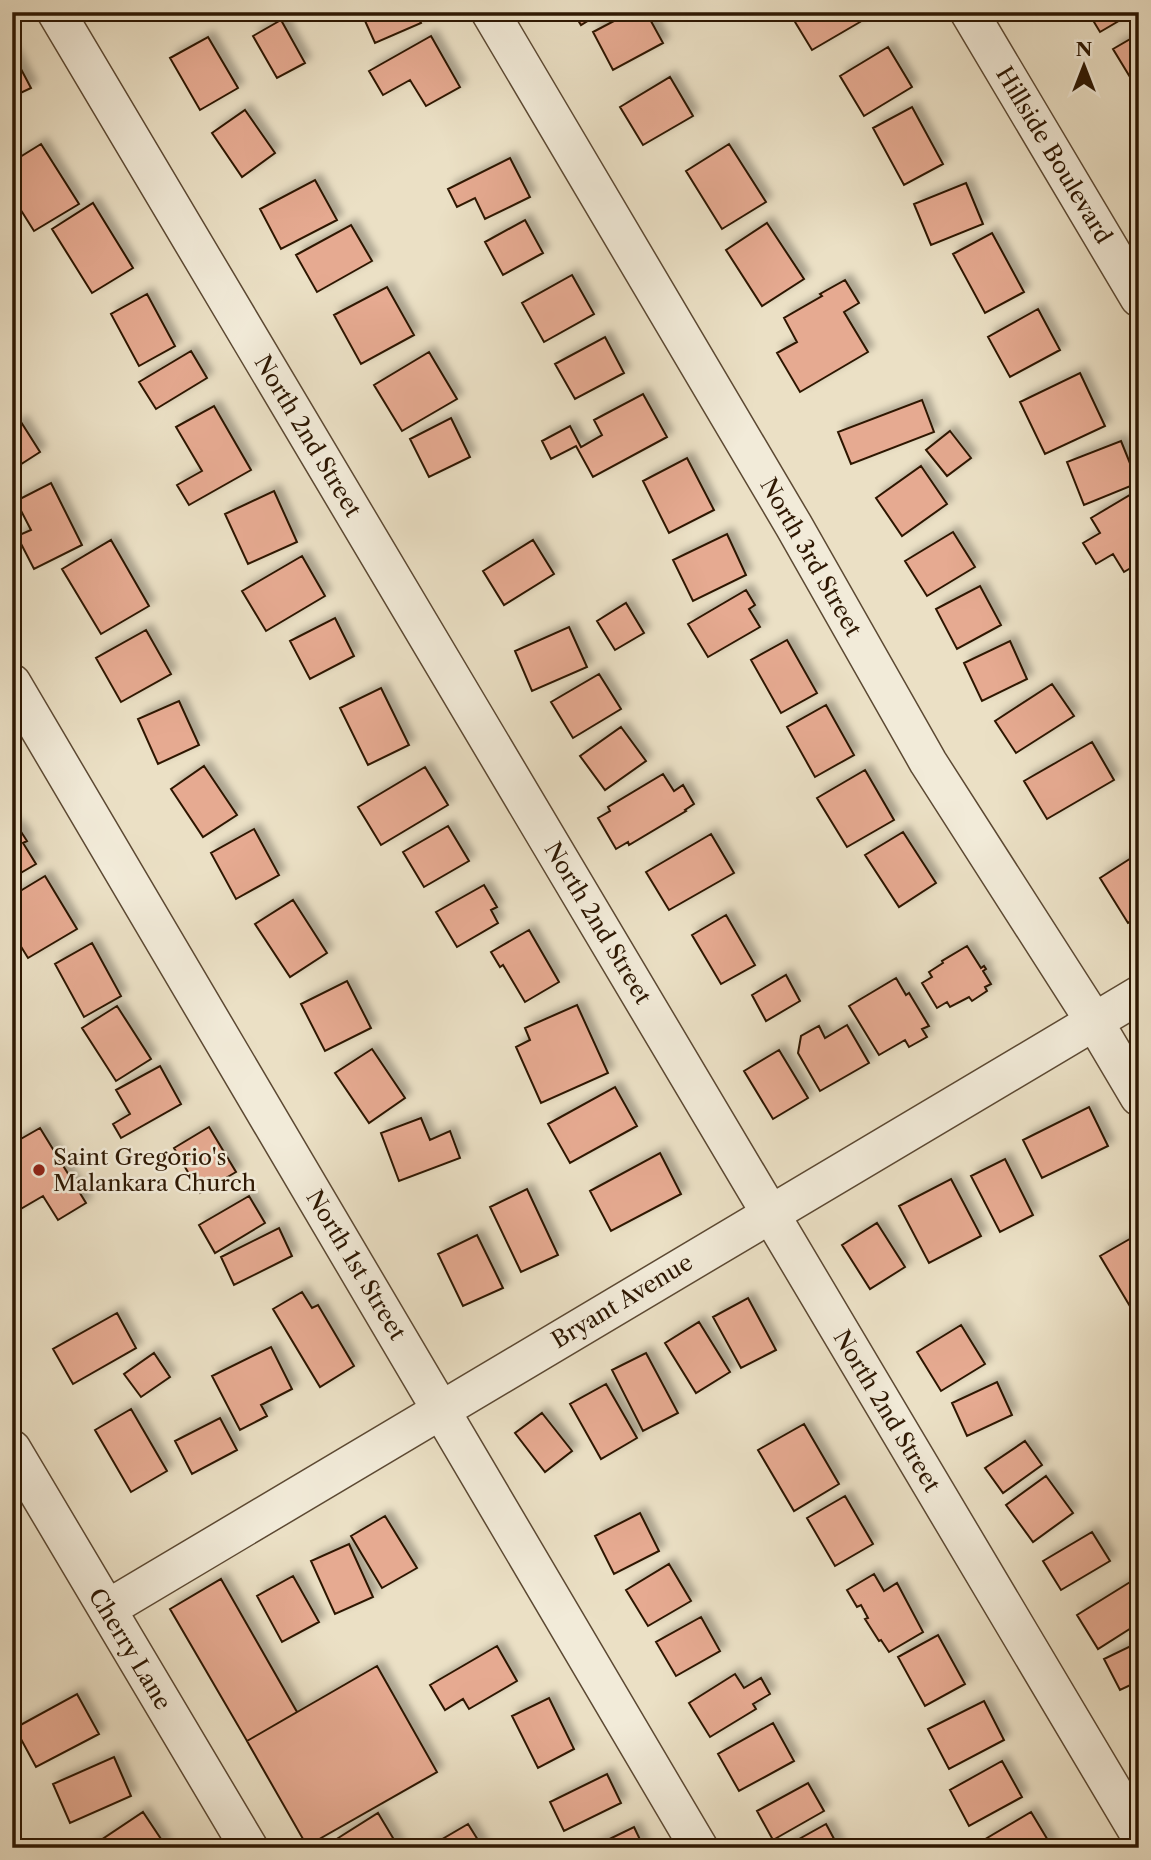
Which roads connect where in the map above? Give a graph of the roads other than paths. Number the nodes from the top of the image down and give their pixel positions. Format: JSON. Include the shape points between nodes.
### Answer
{"nodes":[{"id":1,"x":56,"y":12,"type":"edge"},
{"id":2,"x":490,"y":12,"type":"edge"},
{"id":3,"x":969,"y":12,"type":"edge"},
{"id":4,"x":1139,"y":298,"type":"edge"},
{"id":5,"x":12,"y":683,"type":"edge"},
{"id":6,"x":1139,"y":995,"type":"edge"},
{"id":7,"x":1094,"y":1021,"type":"junction"},
{"id":8,"x":1139,"y":1097,"type":"edge"},
{"id":9,"x":770,"y":1214,"type":"junction"},
{"id":10,"x":441,"y":1409,"type":"junction"},
{"id":11,"x":12,"y":1449,"type":"edge"},
{"id":12,"x":107,"y":1609,"type":"junction"},
{"id":13,"x":1139,"y":1834,"type":"edge"},
{"id":14,"x":248,"y":1848,"type":"edge"},
{"id":15,"x":699,"y":1848,"type":"edge"}],
"edges":[{"from":1,"to":9,"type":"street","name":"North 2nd Street"},
{"from":2,"to":7,"type":"street","name":"North 3rd Street","via":[[928,762]]},
{"from":3,"to":4,"type":"street","name":"Hillside Boulevard"},
{"from":5,"to":10,"type":"street","name":"North 1st Street"},
{"from":6,"to":7,"type":"street","name":"Bryant Avenue"},
{"from":7,"to":8,"type":"street","name":"North 3rd Street"},
{"from":7,"to":9,"type":"street","name":"Bryant Avenue"},
{"from":9,"to":10,"type":"street","name":"Bryant Avenue"},
{"from":9,"to":13,"type":"street","name":"North 2nd Street"},
{"from":10,"to":12,"type":"street","name":"Bryant Avenue"},
{"from":10,"to":15,"type":"street","name":"North 1st Street"},
{"from":11,"to":12,"type":"street","name":"Cherry Lane"},
{"from":12,"to":14,"type":"street","name":"Cherry Lane"}]}
